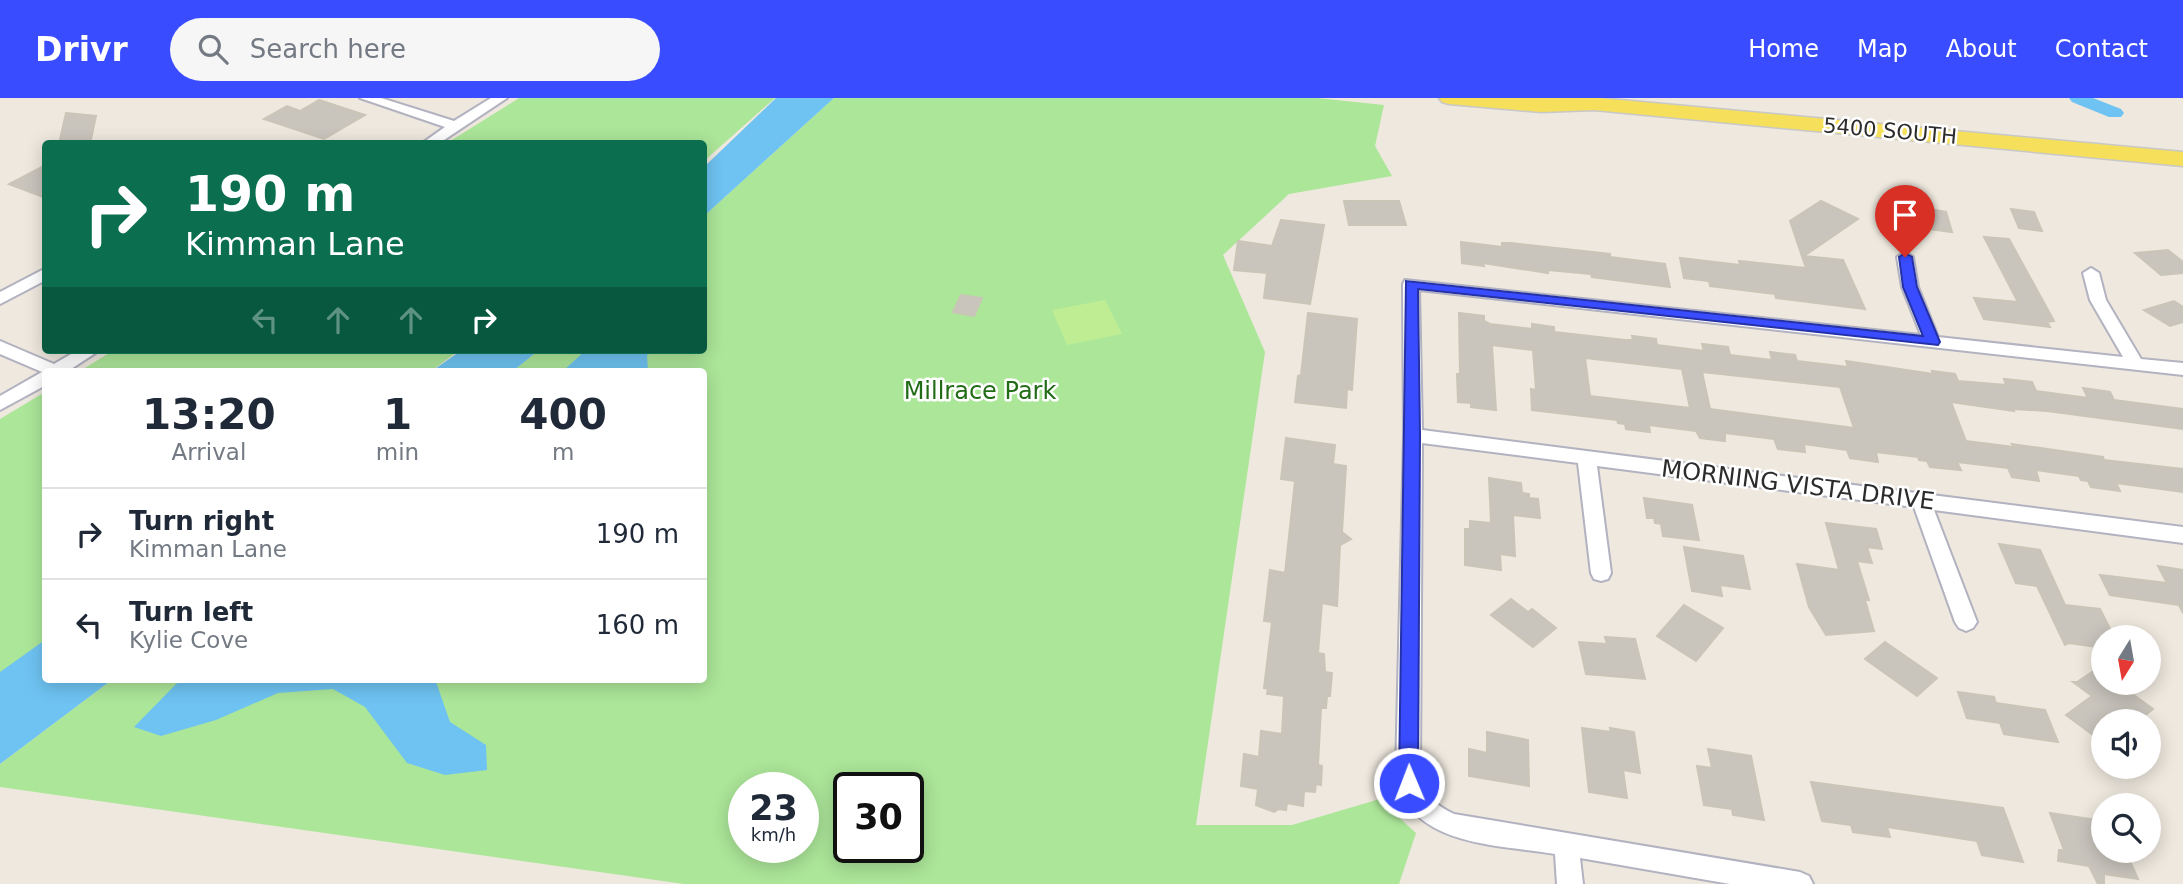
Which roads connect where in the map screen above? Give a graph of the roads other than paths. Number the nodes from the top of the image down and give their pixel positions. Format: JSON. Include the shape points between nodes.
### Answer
{"nodes":[{"id":1,"x":367,"y":98,"type":"edge"},
{"id":2,"x":500,"y":98,"type":"edge"},
{"id":3,"x":1449,"y":98,"type":"edge"},
{"id":4,"x":1570,"y":98,"type":"edge"},
{"id":5,"x":1597,"y":104,"type":"junction"},
{"id":6,"x":456,"y":126,"type":"junction"},
{"id":7,"x":434,"y":140,"type":"edge"},
{"id":8,"x":2183,"y":159,"type":"edge"},
{"id":9,"x":1905,"y":257,"type":"dead end"},
{"id":10,"x":2091,"y":273,"type":"dead end"},
{"id":11,"x":42,"y":275,"type":"edge"},
{"id":12,"x":0,"y":299,"type":"edge"},
{"id":13,"x":1933,"y":342,"type":"junction"},
{"id":14,"x":0,"y":346,"type":"edge"},
{"id":15,"x":84,"y":354,"type":"edge"},
{"id":16,"x":2136,"y":364,"type":"junction"},
{"id":17,"x":48,"y":368,"type":"edge"},
{"id":18,"x":59,"y":368,"type":"edge"},
{"id":19,"x":2183,"y":369,"type":"edge"},
{"id":20,"x":42,"y":379,"type":"edge"},
{"id":21,"x":0,"y":404,"type":"edge"},
{"id":22,"x":1413,"y":435,"type":"junction"},
{"id":23,"x":1587,"y":458,"type":"junction"},
{"id":24,"x":1921,"y":501,"type":"junction"},
{"id":25,"x":2183,"y":535,"type":"edge"},
{"id":26,"x":1601,"y":573,"type":"dead end"},
{"id":27,"x":1966,"y":622,"type":"dead end"},
{"id":28,"x":1566,"y":845,"type":"junction"},
{"id":29,"x":1570,"y":884,"type":"edge"},
{"id":30,"x":1800,"y":884,"type":"edge"}],
"edges":[{"from":1,"to":6,"type":"street"},
{"from":2,"to":6,"type":"street"},
{"from":3,"to":5,"type":"main road","name":"5400 SOUTH","via":[[1541,106]]},
{"from":4,"to":5,"type":"main road","name":"5400 SOUTH"},
{"from":5,"to":8,"type":"main road","name":"5400 SOUTH"},
{"from":6,"to":7,"type":"street"},
{"from":9,"to":13,"type":"street","via":[[1910,287]]},
{"from":10,"to":16,"type":"street","via":[[2098,300]]},
{"from":11,"to":12,"type":"street"},
{"from":13,"to":16,"type":"street"},
{"from":13,"to":22,"type":"street","via":[[1411,284]]},
{"from":14,"to":17,"type":"street"},
{"from":15,"to":18,"type":"street"},
{"from":16,"to":19,"type":"street"},
{"from":20,"to":21,"type":"street"},
{"from":22,"to":23,"type":"street","name":"MORNING VISTA DRIVE"},
{"from":22,"to":28,"type":"street","via":[[1409,783],[1421,806],[1451,825]]},
{"from":23,"to":24,"type":"street","name":"MORNING VISTA DRIVE"},
{"from":23,"to":26,"type":"street"},
{"from":24,"to":25,"type":"street","name":"MORNING VISTA DRIVE"},
{"from":24,"to":27,"type":"street"},
{"from":28,"to":29,"type":"street"},
{"from":28,"to":30,"type":"street"}]}
